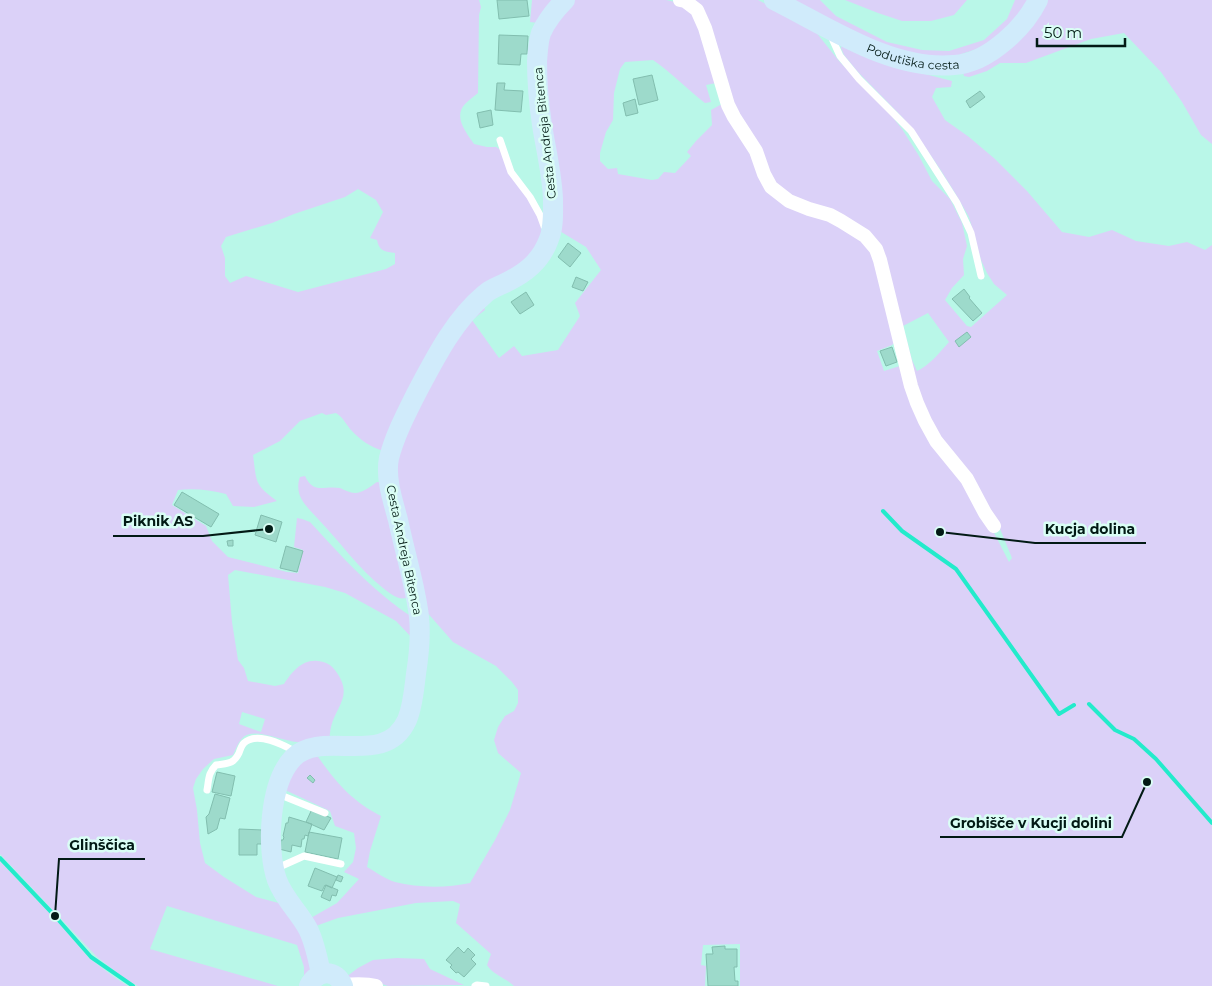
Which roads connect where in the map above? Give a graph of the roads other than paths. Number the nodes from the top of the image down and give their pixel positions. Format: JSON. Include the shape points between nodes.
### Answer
{"nodes":[{"id":1,"x":565,"y":0,"type":"edge"},
{"id":2,"x":680,"y":0,"type":"edge"},
{"id":3,"x":774,"y":0,"type":"edge"},
{"id":4,"x":1038,"y":0,"type":"edge"},
{"id":5,"x":828,"y":29,"type":"junction"},
{"id":6,"x":500,"y":140,"type":"dead end"},
{"id":7,"x":551,"y":234,"type":"junction"},
{"id":8,"x":981,"y":276,"type":"dead end"},
{"id":9,"x":994,"y":526,"type":"dead end"},
{"id":10,"x":299,"y":753,"type":"junction"},
{"id":11,"x":207,"y":790,"type":"dead end"},
{"id":12,"x":275,"y":793,"type":"junction"},
{"id":13,"x":325,"y":813,"type":"dead end"},
{"id":14,"x":341,"y":864,"type":"dead end"},
{"id":15,"x":274,"y":870,"type":"junction"},
{"id":16,"x":315,"y":980,"type":"edge"},
{"id":17,"x":342,"y":985,"type":"edge"},
{"id":18,"x":376,"y":986,"type":"edge"},
{"id":19,"x":475,"y":986,"type":"edge"},
{"id":20,"x":486,"y":986,"type":"edge"}],
"edges":[{"from":1,"to":7,"type":"street","name":"Cesta Andreja Bitenca","via":[[553,11],[538,46],[537,80],[552,185]]},
{"from":2,"to":9,"type":"street","via":[[697,10],[728,105],[756,151],[771,187],[789,201],[841,220],[865,236],[876,250],[917,403],[936,441],[967,479]]},
{"from":3,"to":5,"type":"street","name":"Podutiška cesta"},
{"from":4,"to":5,"type":"street","name":"Podutiška cesta","via":[[1012,35],[993,51],[956,66],[913,63]]},
{"from":5,"to":8,"type":"lane","via":[[840,56],[911,130],[957,203],[971,234]]},
{"from":6,"to":7,"type":"lane","via":[[512,172]]},
{"from":7,"to":10,"type":"street","name":"Cesta Andreja Bitenca","via":[[539,259],[524,273],[486,292],[447,337],[405,416],[390,457],[390,488],[419,617],[420,650],[407,720],[398,734],[384,742],[366,747],[328,746]]},
{"from":10,"to":11,"type":"lane","via":[[280,743],[250,740],[243,744],[234,761],[212,769]]},
{"from":10,"to":12,"type":"street","via":[[281,775]]},
{"from":12,"to":13,"type":"lane"},
{"from":12,"to":15,"type":"street","via":[[271,832]]},
{"from":14,"to":15,"type":"lane","via":[[304,856]]},
{"from":15,"to":16,"type":"street","via":[[289,902],[308,929],[317,955]]},
{"from":16,"to":17,"type":"street","via":[[327,973],[338,978]]},
{"from":17,"to":18,"type":"street"},
{"from":19,"to":20,"type":"lane"}]}
